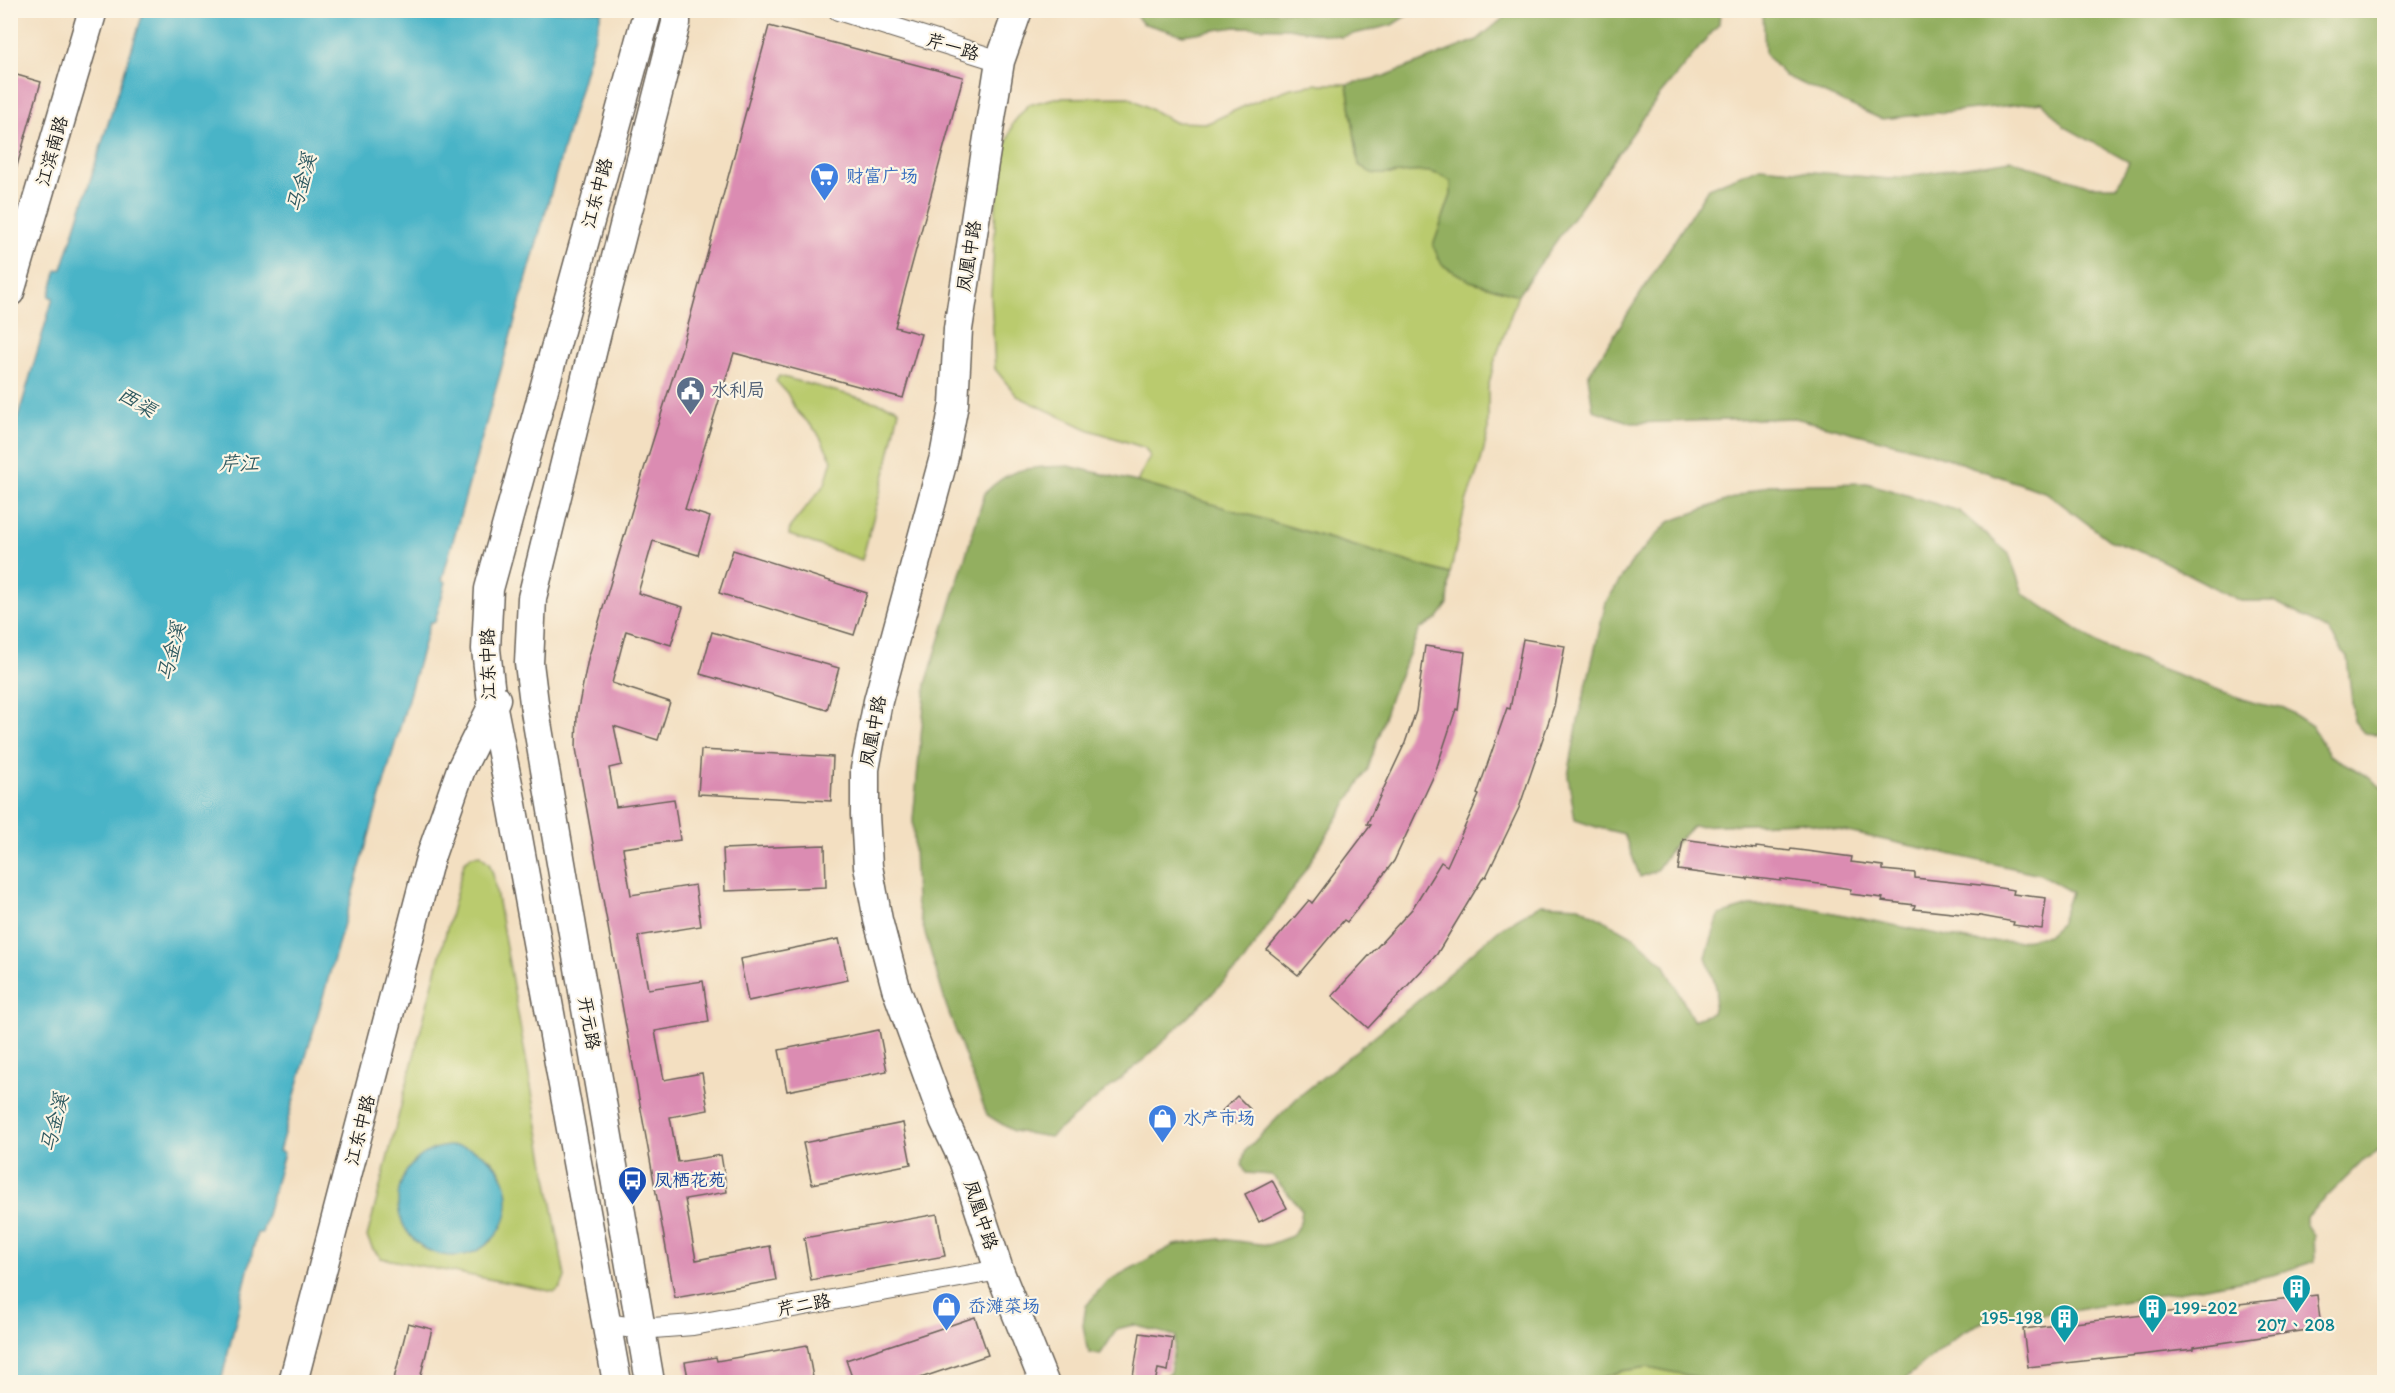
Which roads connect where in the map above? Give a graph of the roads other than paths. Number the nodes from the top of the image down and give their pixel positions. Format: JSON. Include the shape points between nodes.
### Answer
{"nodes":[{"id":1,"x":93,"y":10,"type":"edge"},
{"id":2,"x":648,"y":10,"type":"edge"},
{"id":3,"x":676,"y":10,"type":"edge"},
{"id":4,"x":838,"y":10,"type":"edge"},
{"id":5,"x":1018,"y":10,"type":"edge"},
{"id":6,"x":1000,"y":61,"type":"junction"},
{"id":7,"x":10,"y":292,"type":"edge"},
{"id":8,"x":529,"y":663,"type":"junction"},
{"id":9,"x":492,"y":703,"type":"junction"},
{"id":10,"x":999,"y":1270,"type":"junction"},
{"id":11,"x":607,"y":1324,"type":"junction"},
{"id":12,"x":640,"y":1329,"type":"junction"},
{"id":13,"x":294,"y":1383,"type":"edge"},
{"id":14,"x":616,"y":1383,"type":"edge"},
{"id":15,"x":650,"y":1383,"type":"edge"},
{"id":16,"x":1044,"y":1383,"type":"edge"}],
"edges":[{"from":1,"to":7,"type":"main road","name":"江滨南路"},
{"from":2,"to":9,"type":"main road","name":"江东中路","via":[[489,589],[486,649]]},
{"from":3,"to":8,"type":"main road","name":"江东中路","via":[[676,23],[532,598]]},
{"from":4,"to":6,"type":"street","name":"芹一路"},
{"from":5,"to":6,"type":"main road","name":"凤凰中路"},
{"from":6,"to":10,"type":"main road","name":"凤凰中路","via":[[958,329],[954,404],[945,457],[890,654],[877,780],[877,836],[891,926],[909,990],[956,1118],[963,1160]]},
{"from":8,"to":9,"type":"main road"},
{"from":8,"to":12,"type":"main road","name":"开元路"},
{"from":9,"to":11,"type":"main road","name":"开元路"},
{"from":9,"to":13,"type":"main road","name":"江东中路","via":[[460,769],[430,858]]},
{"from":10,"to":12,"type":"street","name":"芹二路","via":[[693,1325]]},
{"from":10,"to":16,"type":"main road","name":"凤凰中路"},
{"from":11,"to":12,"type":"street","name":"芹二路"},
{"from":11,"to":14,"type":"main road","name":"开元路"},
{"from":12,"to":15,"type":"main road","name":"开元路"}]}
